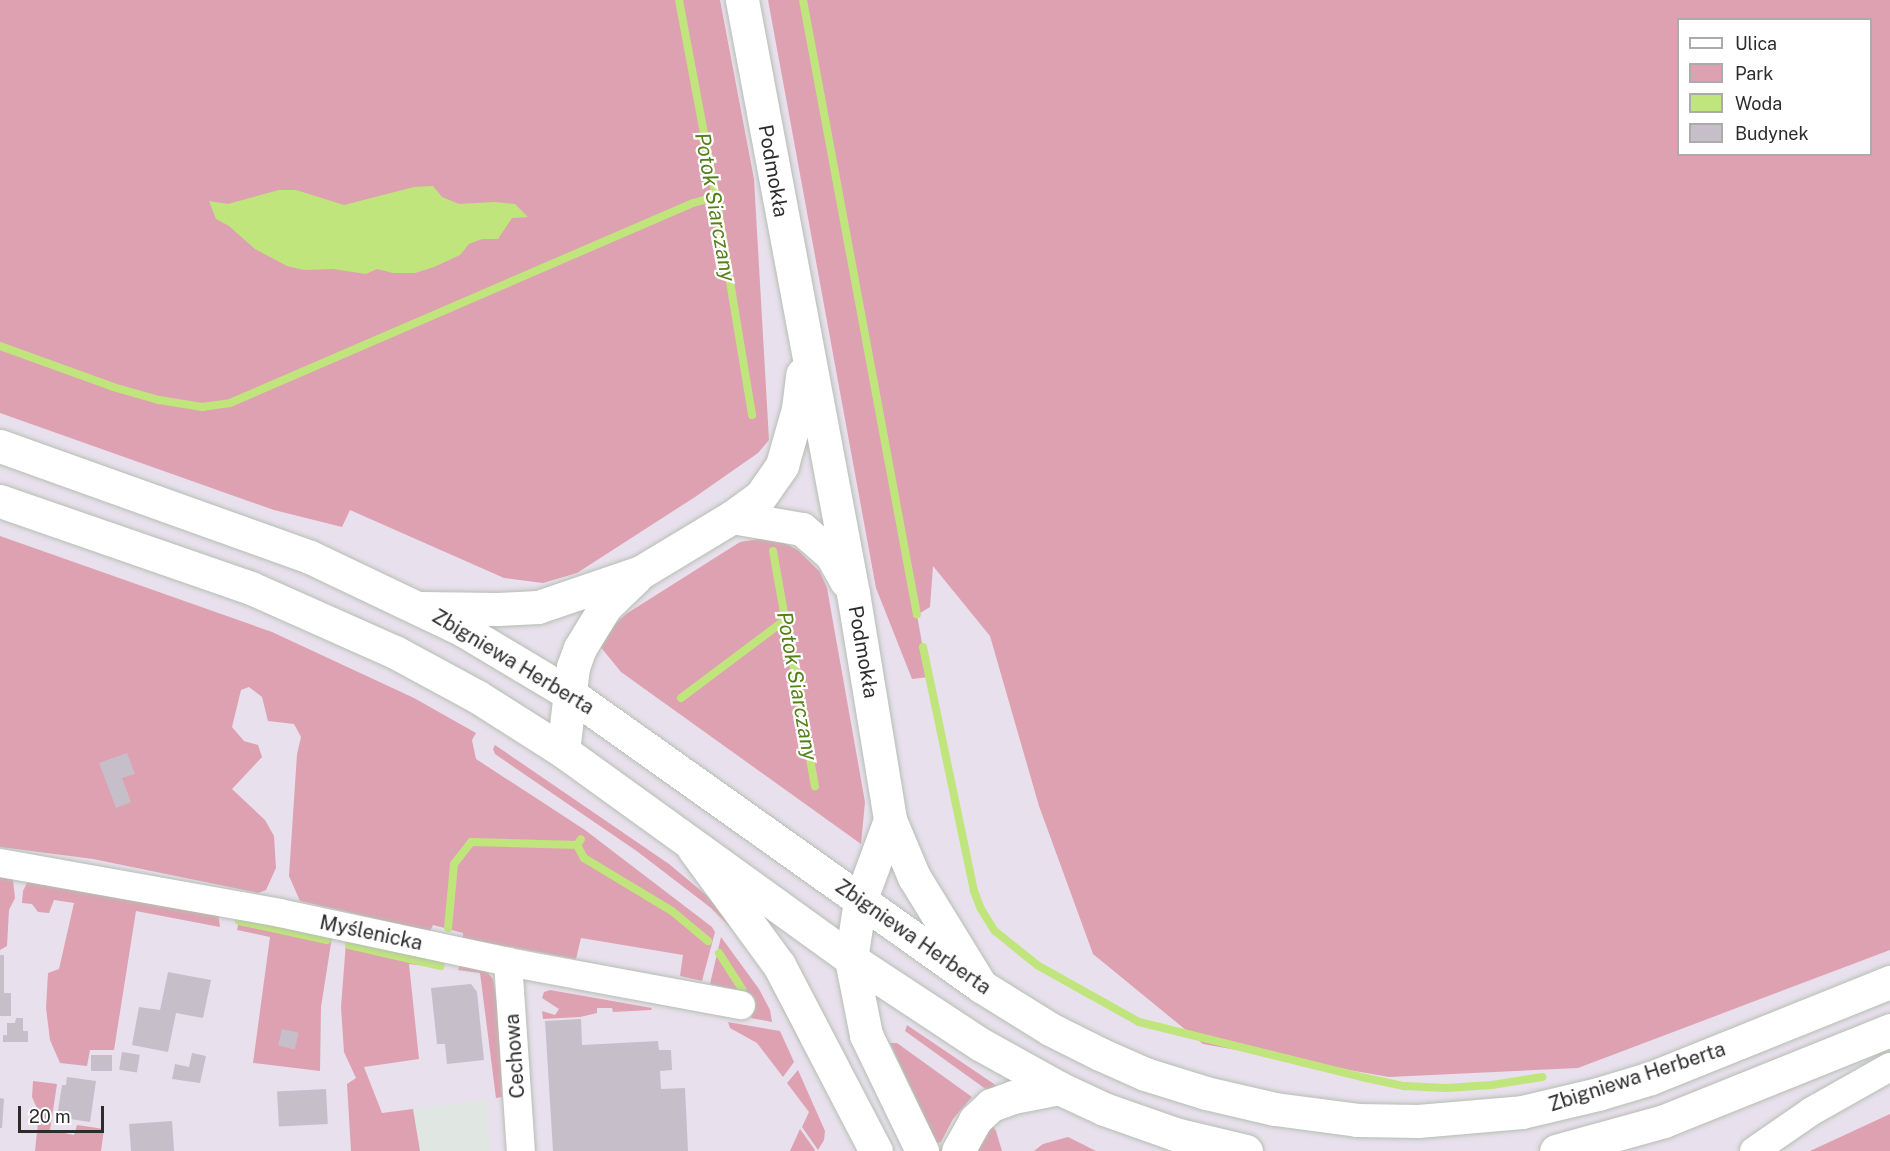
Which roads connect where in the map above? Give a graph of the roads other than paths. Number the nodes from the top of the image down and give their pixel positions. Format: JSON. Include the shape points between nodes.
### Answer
{"nodes":[{"id":1,"x":742,"y":0,"type":"edge"},
{"id":2,"x":805,"y":342,"type":"junction"},
{"id":3,"x":0,"y":446,"type":"edge"},
{"id":4,"x":0,"y":501,"type":"edge"},
{"id":5,"x":732,"y":517,"type":"junction"},
{"id":6,"x":641,"y":572,"type":"junction"},
{"id":7,"x":853,"y":593,"type":"junction"},
{"id":8,"x":421,"y":608,"type":"junction"},
{"id":9,"x":570,"y":694,"type":"junction"},
{"id":10,"x":563,"y":751,"type":"junction"},
{"id":11,"x":890,"y":820,"type":"junction"},
{"id":12,"x":686,"y":838,"type":"junction"},
{"id":13,"x":0,"y":863,"type":"edge"},
{"id":14,"x":860,"y":901,"type":"junction"},
{"id":15,"x":851,"y":959,"type":"junction"},
{"id":16,"x":508,"y":962,"type":"junction"},
{"id":17,"x":1890,"y":982,"type":"edge"},
{"id":18,"x":981,"y":986,"type":"junction"},
{"id":19,"x":741,"y":1005,"type":"dead end"},
{"id":20,"x":1890,"y":1030,"type":"edge"},
{"id":21,"x":1890,"y":1067,"type":"edge"},
{"id":22,"x":1059,"y":1088,"type":"junction"},
{"id":23,"x":873,"y":1150,"type":"edge"},
{"id":24,"x":521,"y":1151,"type":"edge"},
{"id":25,"x":922,"y":1151,"type":"edge"},
{"id":26,"x":958,"y":1151,"type":"edge"},
{"id":27,"x":1246,"y":1151,"type":"edge"},
{"id":28,"x":1556,"y":1151,"type":"edge"},
{"id":29,"x":1754,"y":1151,"type":"edge"}],
"edges":[{"from":1,"to":2,"type":"main road","name":"Podmokła"},
{"from":2,"to":5,"type":"main road","name":"Podmokła","via":[[798,409],[782,465],[760,497]]},
{"from":2,"to":7,"type":"main road","name":"Podmokła"},
{"from":3,"to":8,"type":"main road","name":"Zbigniewa Herberta","via":[[267,540]]},
{"from":4,"to":10,"type":"main road","via":[[251,588],[336,624],[452,682]]},
{"from":5,"to":6,"type":"main road","name":"Podmokła"},
{"from":5,"to":7,"type":"main road","via":[[802,529],[831,554]]},
{"from":6,"to":8,"type":"main road","name":"Podmokła","via":[[538,607]]},
{"from":6,"to":9,"type":"main road","via":[[592,625],[573,667]]},
{"from":7,"to":11,"type":"main road","name":"Podmokła"},
{"from":8,"to":9,"type":"main road","name":"Zbigniewa Herberta"},
{"from":9,"to":10,"type":"main road"},
{"from":9,"to":14,"type":"main road","name":"Zbigniewa Herberta"},
{"from":10,"to":12,"type":"main road"},
{"from":11,"to":14,"type":"main road","name":"Podmokła"},
{"from":11,"to":18,"type":"main road","via":[[914,877]]},
{"from":12,"to":15,"type":"main road"},
{"from":12,"to":23,"type":"main road","via":[[779,965]]},
{"from":13,"to":16,"type":"street","name":"Myślenicka","via":[[280,913]]},
{"from":14,"to":15,"type":"main road","name":"Podmokła"},
{"from":14,"to":18,"type":"main road","name":"Zbigniewa Herberta"},
{"from":15,"to":22,"type":"main road","via":[[980,1044]]},
{"from":15,"to":25,"type":"main road","name":"Podmokła","via":[[866,1035]]},
{"from":16,"to":19,"type":"street","name":"Myślenicka"},
{"from":16,"to":24,"type":"street","name":"Cechowa"},
{"from":17,"to":18,"type":"main road","name":"Zbigniewa Herberta","via":[[1725,1050],[1598,1094],[1479,1118],[1386,1122],[1275,1109],[1164,1080],[1050,1029]]},
{"from":20,"to":28,"type":"main road","via":[[1664,1121]]},
{"from":21,"to":29,"type":"street","via":[[1812,1111]]},
{"from":22,"to":26,"type":"main road","via":[[991,1105],[975,1120]]},
{"from":22,"to":27,"type":"main road","via":[[1139,1122]]}]}
